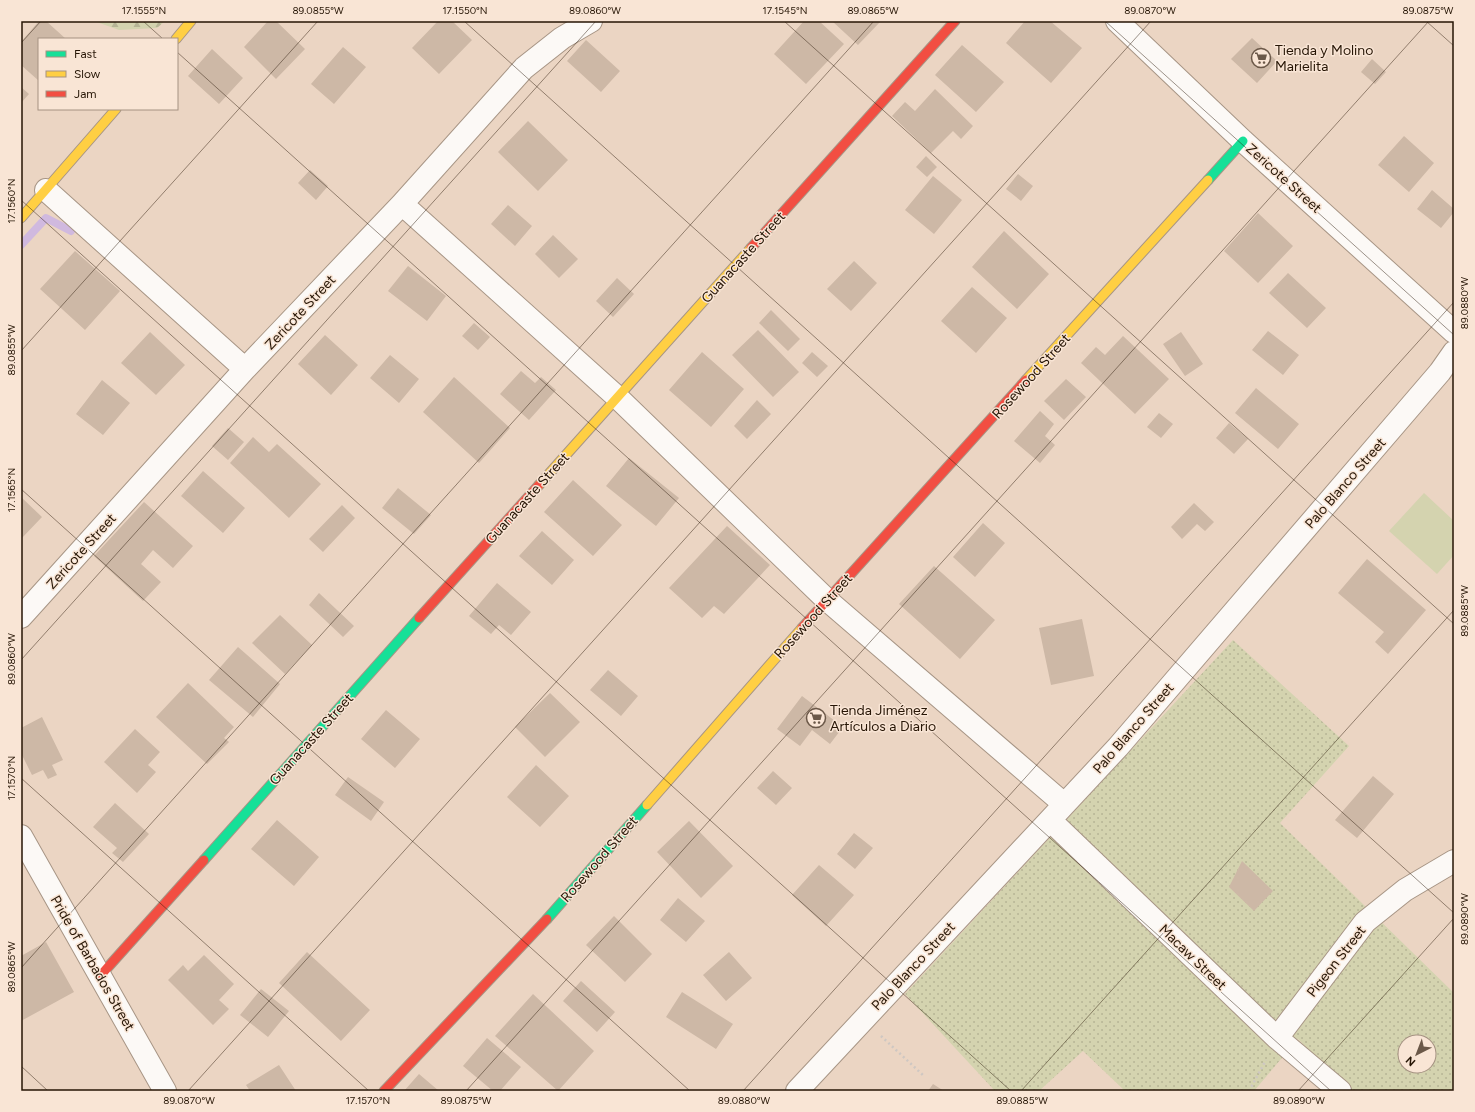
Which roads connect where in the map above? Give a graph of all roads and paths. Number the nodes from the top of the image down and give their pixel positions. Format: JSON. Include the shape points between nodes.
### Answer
{"nodes":[{"id":1,"x":191,"y":21,"type":"edge"},
{"id":2,"x":591,"y":21,"type":"edge"},
{"id":3,"x":955,"y":21,"type":"edge"},
{"id":4,"x":1117,"y":21,"type":"edge"},
{"id":5,"x":177,"y":38,"type":"edge"},
{"id":6,"x":115,"y":110,"type":"edge"},
{"id":7,"x":1243,"y":142,"type":"junction"},
{"id":8,"x":46,"y":190,"type":"junction"},
{"id":9,"x":402,"y":204,"type":"junction"},
{"id":10,"x":21,"y":218,"type":"edge"},
{"id":11,"x":1454,"y":332,"type":"edge"},
{"id":12,"x":1454,"y":352,"type":"edge"},
{"id":13,"x":245,"y":370,"type":"junction"},
{"id":14,"x":617,"y":397,"type":"junction"},
{"id":15,"x":827,"y":600,"type":"junction"},
{"id":16,"x":21,"y":617,"type":"edge"},
{"id":17,"x":1057,"y":812,"type":"junction"},
{"id":18,"x":21,"y":836,"type":"edge"},
{"id":19,"x":1454,"y":861,"type":"edge"},
{"id":20,"x":100,"y":976,"type":"junction"},
{"id":21,"x":863,"y":1020,"type":"junction"},
{"id":22,"x":1277,"y":1038,"type":"junction"},
{"id":23,"x":924,"y":1076,"type":"dead end"},
{"id":24,"x":166,"y":1091,"type":"edge"},
{"id":25,"x":384,"y":1091,"type":"edge"},
{"id":26,"x":798,"y":1091,"type":"edge"},
{"id":27,"x":1249,"y":1091,"type":"edge"},
{"id":28,"x":1340,"y":1091,"type":"edge"}],
"edges":[{"from":1,"to":5,"type":"street"},
{"from":2,"to":9,"type":"street","name":"Zericote Street","via":[[562,38],[524,68]]},
{"from":3,"to":14,"type":"street","name":"Guanacaste Street"},
{"from":4,"to":7,"type":"street","name":"Zericote Street"},
{"from":6,"to":8,"type":"street"},
{"from":7,"to":11,"type":"street","name":"Zericote Street"},
{"from":7,"to":15,"type":"street","name":"Rosewood Street"},
{"from":8,"to":10,"type":"street"},
{"from":8,"to":13,"type":"street"},
{"from":9,"to":13,"type":"street","name":"Zericote Street"},
{"from":9,"to":14,"type":"street","name":"Macaw Street"},
{"from":12,"to":17,"type":"street","name":"Palo Blanco Street","via":[[1118,747]]},
{"from":13,"to":16,"type":"street","name":"Zericote Street"},
{"from":14,"to":15,"type":"street","name":"Macaw Street"},
{"from":14,"to":20,"type":"street","name":"Guanacaste Street"},
{"from":15,"to":17,"type":"street","name":"Macaw Street"},
{"from":15,"to":25,"type":"street","name":"Rosewood Street","via":[[544,922]]},
{"from":17,"to":21,"type":"street","name":"Palo Blanco Street"},
{"from":17,"to":22,"type":"street","name":"Macaw Street"},
{"from":18,"to":20,"type":"street","name":"Pride of Barbados Street"},
{"from":19,"to":22,"type":"street","name":"Pigeon Street","via":[[1405,890],[1365,922]]},
{"from":20,"to":24,"type":"street","name":"Pride of Barbados Street"},
{"from":21,"to":23,"type":"path"},
{"from":21,"to":26,"type":"street","name":"Palo Blanco Street"},
{"from":22,"to":27,"type":"path"},
{"from":22,"to":28,"type":"street","name":"Macaw Street"}]}
